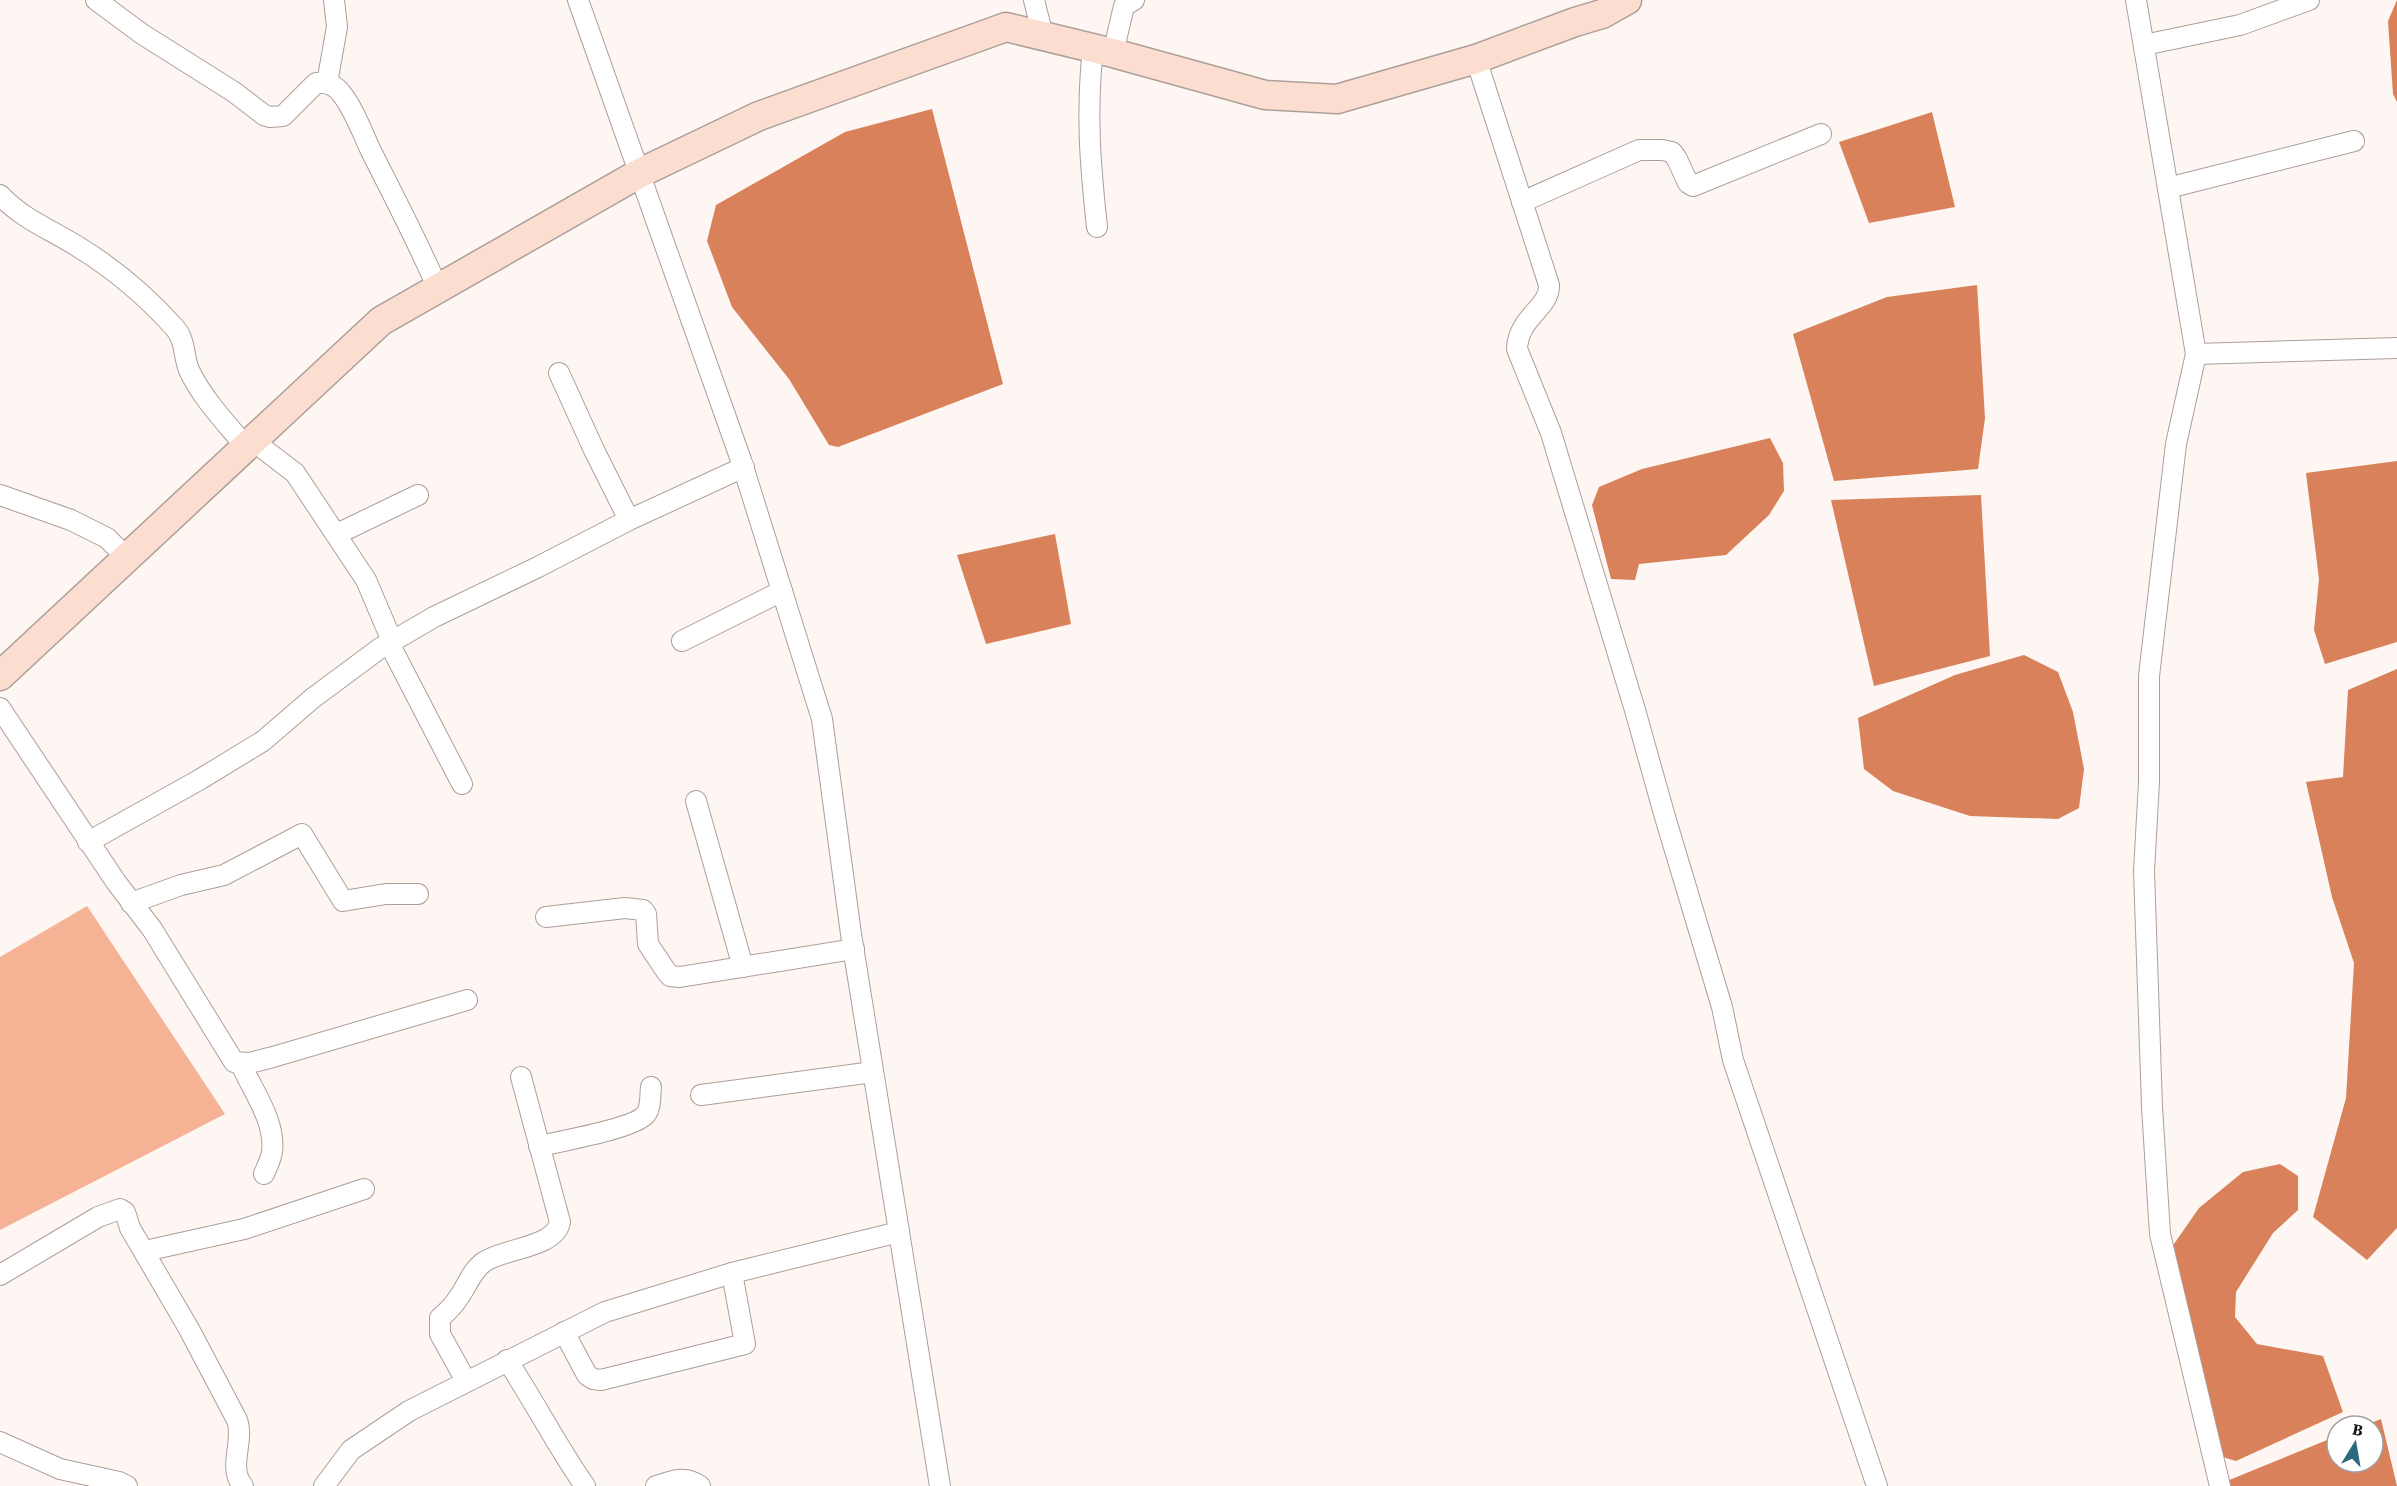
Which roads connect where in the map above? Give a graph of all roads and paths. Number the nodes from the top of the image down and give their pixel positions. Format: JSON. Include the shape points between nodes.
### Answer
{"nodes":[{"id":1,"x":96,"y":0,"type":"edge"},
{"id":2,"x":334,"y":0,"type":"edge"},
{"id":3,"x":578,"y":0,"type":"edge"},
{"id":4,"x":1034,"y":0,"type":"edge"},
{"id":5,"x":1134,"y":0,"type":"edge"},
{"id":6,"x":1627,"y":0,"type":"edge"},
{"id":7,"x":2136,"y":0,"type":"edge"},
{"id":8,"x":2309,"y":0,"type":"edge"},
{"id":9,"x":1599,"y":7,"type":"edge"},
{"id":10,"x":1043,"y":36,"type":"junction"},
{"id":11,"x":2144,"y":45,"type":"junction"},
{"id":12,"x":1103,"y":50,"type":"junction"},
{"id":13,"x":1476,"y":59,"type":"junction"},
{"id":14,"x":327,"y":83,"type":"junction"},
{"id":15,"x":1821,"y":134,"type":"dead end"},
{"id":16,"x":2354,"y":141,"type":"dead end"},
{"id":17,"x":640,"y":173,"type":"junction"},
{"id":18,"x":2168,"y":188,"type":"junction"},
{"id":19,"x":0,"y":195,"type":"edge"},
{"id":20,"x":1522,"y":202,"type":"junction"},
{"id":21,"x":1097,"y":227,"type":"dead end"},
{"id":22,"x":438,"y":289,"type":"junction"},
{"id":23,"x":2397,"y":348,"type":"edge"},
{"id":24,"x":2196,"y":354,"type":"junction"},
{"id":25,"x":559,"y":373,"type":"dead end"},
{"id":26,"x":250,"y":444,"type":"junction"},
{"id":27,"x":744,"y":467,"type":"junction"},
{"id":28,"x":0,"y":495,"type":"edge"},
{"id":29,"x":418,"y":495,"type":"dead end"},
{"id":30,"x":629,"y":520,"type":"junction"},
{"id":31,"x":337,"y":534,"type":"junction"},
{"id":32,"x":127,"y":558,"type":"junction"},
{"id":33,"x":782,"y":591,"type":"junction"},
{"id":34,"x":682,"y":641,"type":"dead end"},
{"id":35,"x":391,"y":642,"type":"junction"},
{"id":36,"x":0,"y":676,"type":"edge"},
{"id":37,"x":0,"y":708,"type":"edge"},
{"id":38,"x":462,"y":784,"type":"dead end"},
{"id":39,"x":696,"y":801,"type":"dead end"},
{"id":40,"x":88,"y":842,"type":"junction"},
{"id":41,"x":418,"y":894,"type":"dead end"},
{"id":42,"x":132,"y":903,"type":"junction"},
{"id":43,"x":546,"y":918,"type":"dead end"},
{"id":44,"x":854,"y":949,"type":"junction"},
{"id":45,"x":743,"y":967,"type":"junction"},
{"id":46,"x":467,"y":999,"type":"dead end"},
{"id":47,"x":241,"y":1064,"type":"junction"},
{"id":48,"x":873,"y":1072,"type":"junction"},
{"id":49,"x":521,"y":1077,"type":"dead end"},
{"id":50,"x":651,"y":1087,"type":"dead end"},
{"id":51,"x":701,"y":1095,"type":"dead end"},
{"id":52,"x":539,"y":1146,"type":"junction"},
{"id":53,"x":264,"y":1174,"type":"dead end"},
{"id":54,"x":364,"y":1189,"type":"dead end"},
{"id":55,"x":899,"y":1232,"type":"junction"},
{"id":56,"x":145,"y":1251,"type":"junction"},
{"id":57,"x":732,"y":1273,"type":"junction"},
{"id":58,"x":0,"y":1275,"type":"edge"},
{"id":59,"x":564,"y":1332,"type":"junction"},
{"id":60,"x":507,"y":1360,"type":"junction"},
{"id":61,"x":466,"y":1381,"type":"junction"},
{"id":62,"x":0,"y":1442,"type":"edge"},
{"id":63,"x":127,"y":1486,"type":"edge"},
{"id":64,"x":243,"y":1486,"type":"edge"},
{"id":65,"x":324,"y":1486,"type":"edge"},
{"id":66,"x":585,"y":1486,"type":"edge"},
{"id":67,"x":656,"y":1486,"type":"edge"},
{"id":68,"x":700,"y":1486,"type":"edge"},
{"id":69,"x":940,"y":1486,"type":"edge"},
{"id":70,"x":1877,"y":1486,"type":"edge"},
{"id":71,"x":2220,"y":1486,"type":"edge"}],
"edges":[{"from":1,"to":14,"type":"street","via":[[264,115],[283,116],[316,83]]},
{"from":2,"to":14,"type":"street","via":[[337,27]]},
{"from":3,"to":17,"type":"street"},
{"from":4,"to":10,"type":"street"},
{"from":5,"to":12,"type":"street","via":[[1124,6]]},
{"from":6,"to":9,"type":"street"},
{"from":7,"to":11,"type":"street"},
{"from":8,"to":11,"type":"street","via":[[2241,25]]},
{"from":9,"to":13,"type":"street","via":[[1575,22]]},
{"from":10,"to":12,"type":"street"},
{"from":10,"to":17,"type":"street","via":[[1006,27],[759,116]]},
{"from":11,"to":18,"type":"street"},
{"from":12,"to":13,"type":"street","via":[[1265,96],[1337,99]]},
{"from":12,"to":21,"type":"street","via":[[1089,86],[1088,149]]},
{"from":13,"to":20,"type":"street"},
{"from":14,"to":22,"type":"street","via":[[341,93]]},
{"from":15,"to":20,"type":"street","via":[[1693,186],[1672,152],[1639,150]]},
{"from":16,"to":18,"type":"street"},
{"from":17,"to":22,"type":"street"},
{"from":17,"to":27,"type":"street"},
{"from":18,"to":24,"type":"street"},
{"from":19,"to":26,"type":"street","via":[[15,210],[120,276],[176,329],[197,383]]},
{"from":20,"to":70,"type":"street","via":[[1547,275],[1549,293],[1522,327],[1517,349],[1551,433],[1722,1007],[1734,1060]]},
{"from":22,"to":26,"type":"street","via":[[381,321]]},
{"from":23,"to":24,"type":"street"},
{"from":24,"to":71,"type":"street","via":[[2176,444],[2149,676],[2144,871],[2160,1234]]},
{"from":25,"to":30,"type":"street"},
{"from":26,"to":31,"type":"street","via":[[295,473]]},
{"from":26,"to":32,"type":"street"},
{"from":27,"to":30,"type":"street"},
{"from":27,"to":33,"type":"street"},
{"from":28,"to":32,"type":"street","via":[[71,520],[107,538]]},
{"from":29,"to":31,"type":"street"},
{"from":30,"to":35,"type":"street"},
{"from":31,"to":35,"type":"street","via":[[366,580]]},
{"from":32,"to":36,"type":"street"},
{"from":33,"to":34,"type":"street"},
{"from":33,"to":44,"type":"street","via":[[822,719]]},
{"from":35,"to":38,"type":"street"},
{"from":35,"to":40,"type":"street","via":[[313,698],[263,741]]},
{"from":37,"to":40,"type":"street"},
{"from":39,"to":45,"type":"street"},
{"from":40,"to":42,"type":"street"},
{"from":41,"to":42,"type":"street","via":[[343,901],[302,834],[224,875]]},
{"from":42,"to":47,"type":"street","via":[[234,1062]]},
{"from":43,"to":45,"type":"street","via":[[638,908],[646,914],[648,944],[670,975],[680,977]]},
{"from":44,"to":45,"type":"street"},
{"from":44,"to":48,"type":"street"},
{"from":46,"to":47,"type":"street"},
{"from":47,"to":53,"type":"street","via":[[269,1127],[272,1151]]},
{"from":48,"to":51,"type":"street"},
{"from":48,"to":55,"type":"street"},
{"from":49,"to":52,"type":"street"},
{"from":50,"to":52,"type":"street","via":[[648,1113],[640,1120]]},
{"from":52,"to":61,"type":"street","via":[[559,1228],[542,1242],[482,1263],[440,1318],[440,1334]]},
{"from":54,"to":56,"type":"street","via":[[244,1229]]},
{"from":55,"to":57,"type":"street"},
{"from":55,"to":69,"type":"street"},
{"from":56,"to":58,"type":"street","via":[[120,1209],[98,1217]]},
{"from":56,"to":64,"type":"street","via":[[237,1420],[240,1429],[235,1472]]},
{"from":57,"to":59,"type":"street","via":[[605,1312]]},
{"from":57,"to":59,"type":"street","via":[[745,1344],[601,1380],[587,1375]]},
{"from":59,"to":60,"type":"street"},
{"from":60,"to":61,"type":"street"},
{"from":60,"to":66,"type":"street"},
{"from":61,"to":65,"type":"street","via":[[409,1411],[351,1450]]},
{"from":62,"to":63,"type":"street","via":[[60,1469]]},
{"from":67,"to":68,"type":"street","via":[[681,1478]]}]}
